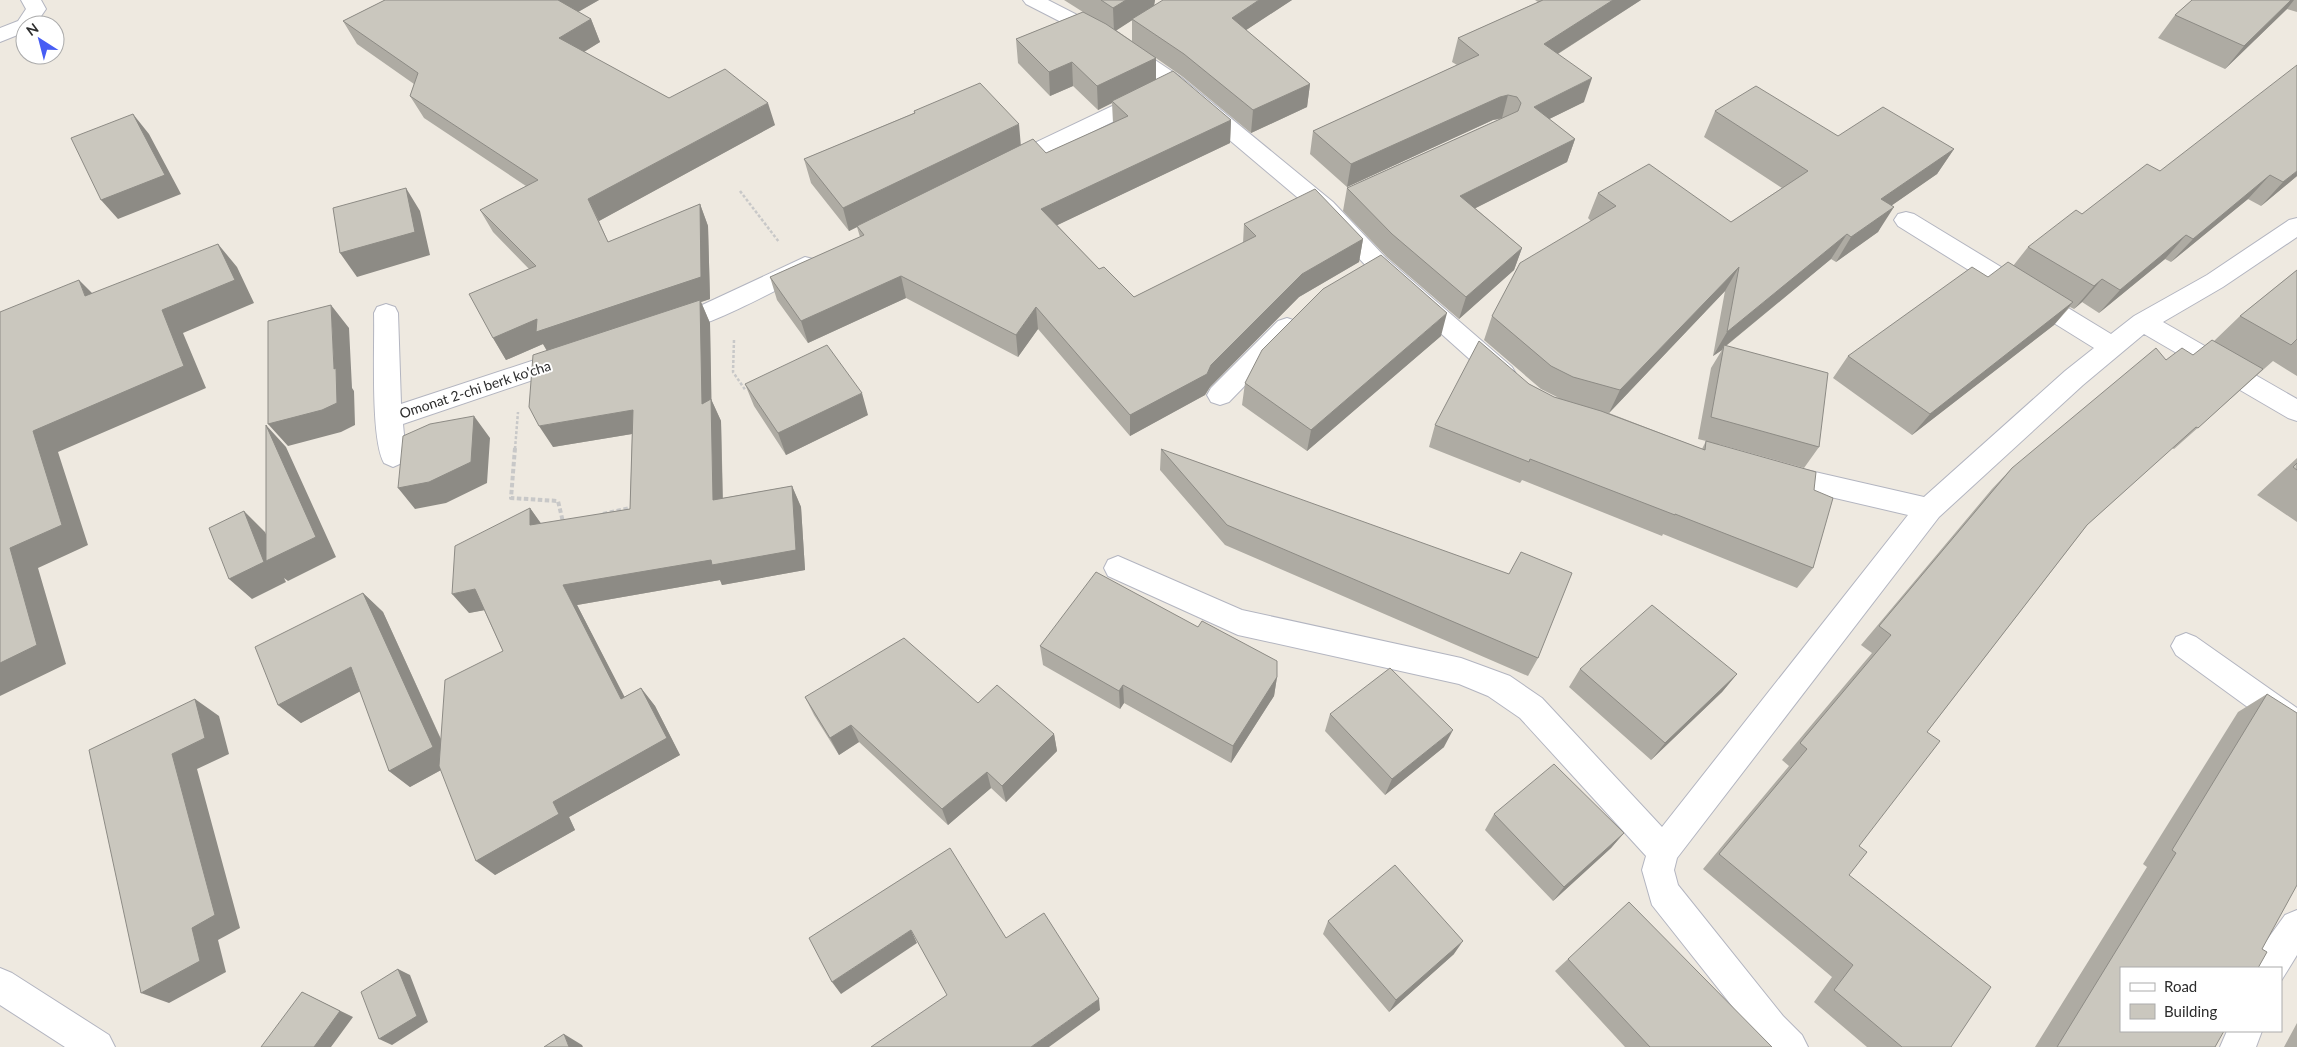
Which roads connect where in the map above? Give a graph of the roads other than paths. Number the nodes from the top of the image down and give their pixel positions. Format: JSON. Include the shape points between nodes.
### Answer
{"nodes":[{"id":1,"x":31,"y":0,"type":"edge"},
{"id":2,"x":1033,"y":0,"type":"edge"},
{"id":3,"x":32,"y":15,"type":"edge"},
{"id":4,"x":15,"y":29,"type":"edge"},
{"id":5,"x":0,"y":36,"type":"edge"},
{"id":6,"x":1175,"y":83,"type":"junction"},
{"id":7,"x":987,"y":176,"type":"edge"},
{"id":8,"x":1906,"y":220,"type":"dead end"},
{"id":9,"x":2297,"y":226,"type":"edge"},
{"id":10,"x":825,"y":255,"type":"edge"},
{"id":11,"x":1302,"y":311,"type":"edge"},
{"id":12,"x":386,"y":312,"type":"dead end"},
{"id":13,"x":2143,"y":322,"type":"junction"},
{"id":14,"x":653,"y":331,"type":"edge"},
{"id":15,"x":2112,"y":347,"type":"junction"},
{"id":16,"x":587,"y":352,"type":"edge"},
{"id":17,"x":1518,"y":388,"type":"edge"},
{"id":18,"x":1220,"y":395,"type":"dead end"},
{"id":19,"x":2297,"y":411,"type":"edge"},
{"id":20,"x":389,"y":418,"type":"junction"},
{"id":21,"x":393,"y":456,"type":"dead end"},
{"id":22,"x":1755,"y":468,"type":"edge"},
{"id":23,"x":1929,"y":509,"type":"junction"},
{"id":24,"x":1118,"y":568,"type":"dead end"},
{"id":25,"x":2186,"y":646,"type":"dead end"},
{"id":26,"x":2297,"y":725,"type":"edge"},
{"id":27,"x":1663,"y":851,"type":"junction"},
{"id":28,"x":2297,"y":927,"type":"edge"},
{"id":29,"x":2271,"y":967,"type":"edge"},
{"id":30,"x":0,"y":984,"type":"edge"},
{"id":31,"x":2245,"y":1032,"type":"edge"},
{"id":32,"x":98,"y":1047,"type":"edge"},
{"id":33,"x":1790,"y":1047,"type":"edge"},
{"id":34,"x":2238,"y":1047,"type":"edge"}],
"edges":[{"from":1,"to":3,"type":"street","via":[[36,9]]},
{"from":2,"to":6,"type":"street","via":[[1124,36]]},
{"from":4,"to":5,"type":"street"},
{"from":6,"to":7,"type":"street"},
{"from":6,"to":17,"type":"street","via":[[1334,204],[1369,269]]},
{"from":8,"to":15,"type":"street"},
{"from":9,"to":13,"type":"street","via":[[2215,281]]},
{"from":10,"to":14,"type":"street","via":[[709,312]]},
{"from":11,"to":18,"type":"street"},
{"from":12,"to":20,"type":"street","name":"Omonat 2-chi berk ko'cha"},
{"from":13,"to":15,"type":"street"},
{"from":13,"to":19,"type":"street"},
{"from":15,"to":23,"type":"street"},
{"from":16,"to":20,"type":"street","name":"Omonat 2-chi berk ko'cha"},
{"from":20,"to":21,"type":"street"},
{"from":22,"to":23,"type":"street"},
{"from":23,"to":27,"type":"street"},
{"from":24,"to":27,"type":"street","via":[[1238,622],[1462,671],[1499,686],[1531,708]]},
{"from":25,"to":26,"type":"street"},
{"from":27,"to":33,"type":"street","via":[[1658,870],[1664,893],[1771,1028]]},
{"from":28,"to":29,"type":"street"},
{"from":30,"to":32,"type":"street"},
{"from":31,"to":34,"type":"street"}]}
